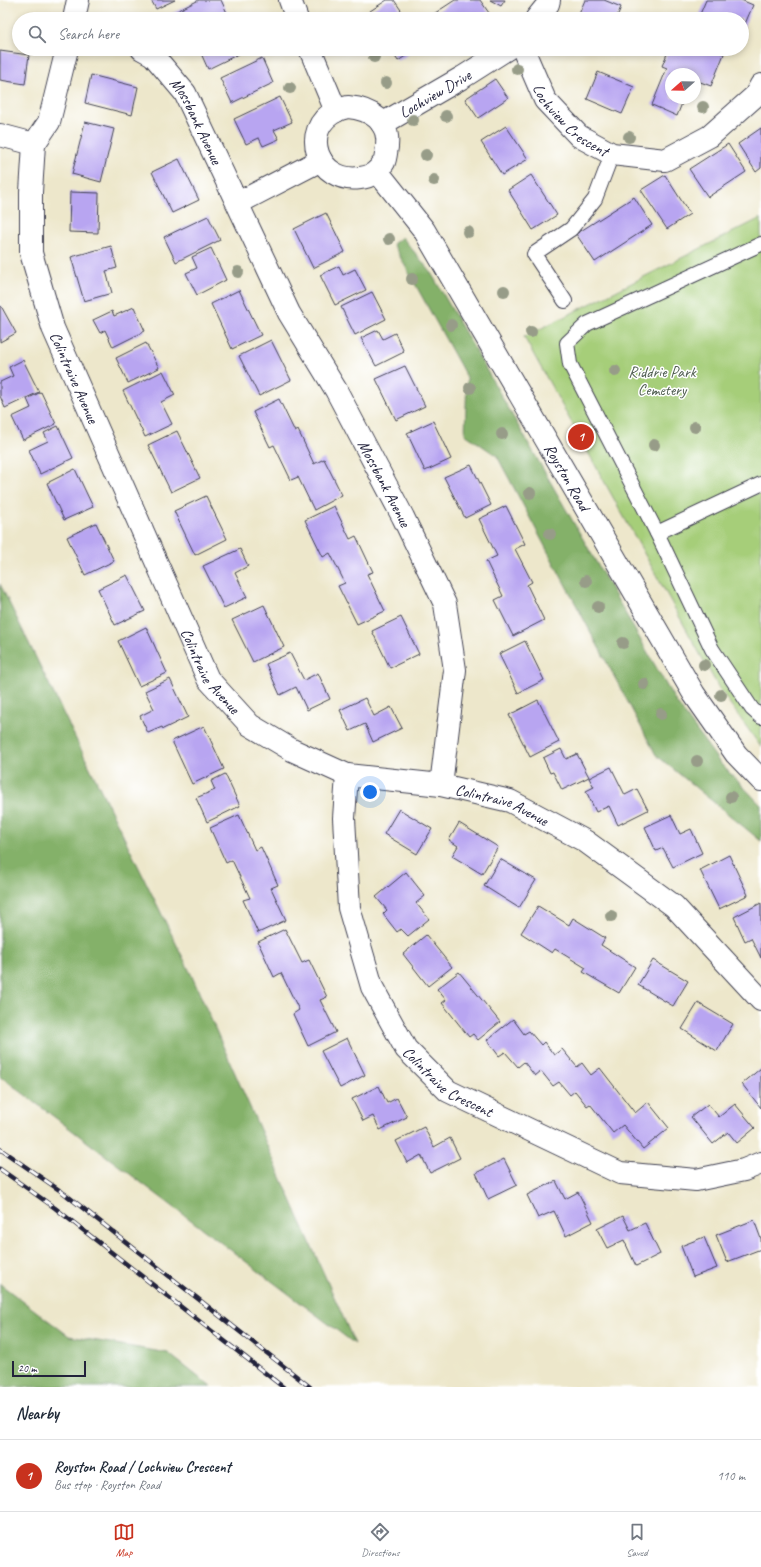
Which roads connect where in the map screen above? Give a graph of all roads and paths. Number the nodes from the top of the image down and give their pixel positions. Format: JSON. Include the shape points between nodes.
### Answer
{"nodes":[{"id":1,"x":78,"y":0,"type":"edge"},
{"id":2,"x":290,"y":0,"type":"edge"},
{"id":3,"x":549,"y":0,"type":"edge"},
{"id":4,"x":75,"y":12,"type":"edge"},
{"id":5,"x":295,"y":12,"type":"edge"},
{"id":6,"x":542,"y":12,"type":"edge"},
{"id":7,"x":64,"y":56,"type":"edge"},
{"id":8,"x":154,"y":56,"type":"edge"},
{"id":9,"x":313,"y":56,"type":"edge"},
{"id":10,"x":496,"y":56,"type":"edge"},
{"id":11,"x":526,"y":56,"type":"edge"},
{"id":12,"x":761,"y":85,"type":"edge"},
{"id":13,"x":336,"y":111,"type":"junction"},
{"id":14,"x":382,"y":124,"type":"junction"},
{"id":15,"x":0,"y":135,"type":"edge"},
{"id":16,"x":34,"y":144,"type":"junction"},
{"id":17,"x":612,"y":154,"type":"junction"},
{"id":18,"x":321,"y":160,"type":"junction"},
{"id":19,"x":378,"y":171,"type":"junction"},
{"id":20,"x":238,"y":203,"type":"junction"},
{"id":21,"x":761,"y":244,"type":"edge"},
{"id":22,"x":565,"y":301,"type":"dead end"},
{"id":23,"x":761,"y":484,"type":"edge"},
{"id":24,"x":657,"y":533,"type":"junction"},
{"id":25,"x":761,"y":717,"type":"edge"},
{"id":26,"x":347,"y":775,"type":"junction"},
{"id":27,"x":761,"y":780,"type":"edge"},
{"id":28,"x":441,"y":785,"type":"junction"},
{"id":29,"x":761,"y":1000,"type":"edge"},
{"id":30,"x":761,"y":1163,"type":"edge"}],
"edges":[{"from":1,"to":4,"type":"street"},
{"from":2,"to":5,"type":"street"},
{"from":3,"to":6,"type":"street"},
{"from":7,"to":16,"type":"street","via":[[49,122]]},
{"from":8,"to":20,"type":"street","name":"Mossbank Avenue","via":[[185,93]]},
{"from":9,"to":13,"type":"street"},
{"from":10,"to":14,"type":"street","name":"Lochview Drive"},
{"from":11,"to":17,"type":"street","name":"Lochview Crescent","via":[[545,100],[579,136]]},
{"from":12,"to":17,"type":"street","name":"Lochview Crescent","via":[[755,96],[710,136],[665,160]]},
{"from":13,"to":14,"type":"street","via":[[348,107],[360,108],[372,113]]},
{"from":13,"to":18,"type":"street","via":[[325,119],[318,130],[316,142]]},
{"from":14,"to":19,"type":"street","via":[[388,141],[384,160]]},
{"from":15,"to":16,"type":"street"},
{"from":16,"to":26,"type":"street","name":"Colintraive Avenue","via":[[30,253],[53,328],[208,679],[250,725],[292,750]]},
{"from":17,"to":22,"type":"lane","via":[[595,199],[571,229],[534,254]]},
{"from":18,"to":19,"type":"street","via":[[331,172],[342,178],[367,177]]},
{"from":18,"to":20,"type":"street"},
{"from":19,"to":27,"type":"street","name":"Royston Road","via":[[424,230],[694,694],[736,754]]},
{"from":20,"to":28,"type":"street","name":"Mossbank Avenue","via":[[289,314],[336,390],[403,517],[445,604],[455,670]]},
{"from":21,"to":24,"type":"lane","via":[[587,324],[567,343],[570,364]]},
{"from":23,"to":24,"type":"lane"},
{"from":24,"to":25,"type":"lane","via":[[712,649],[752,709]]},
{"from":26,"to":28,"type":"street","name":"Colintraive Avenue"},
{"from":26,"to":30,"type":"street","name":"Colintraive Crescent","via":[[344,818],[349,908],[372,987],[406,1049],[448,1091],[620,1172],[696,1180],[744,1170]]},
{"from":28,"to":29,"type":"street","name":"Colintraive Avenue","via":[[510,801],[585,841],[674,906]]}]}
